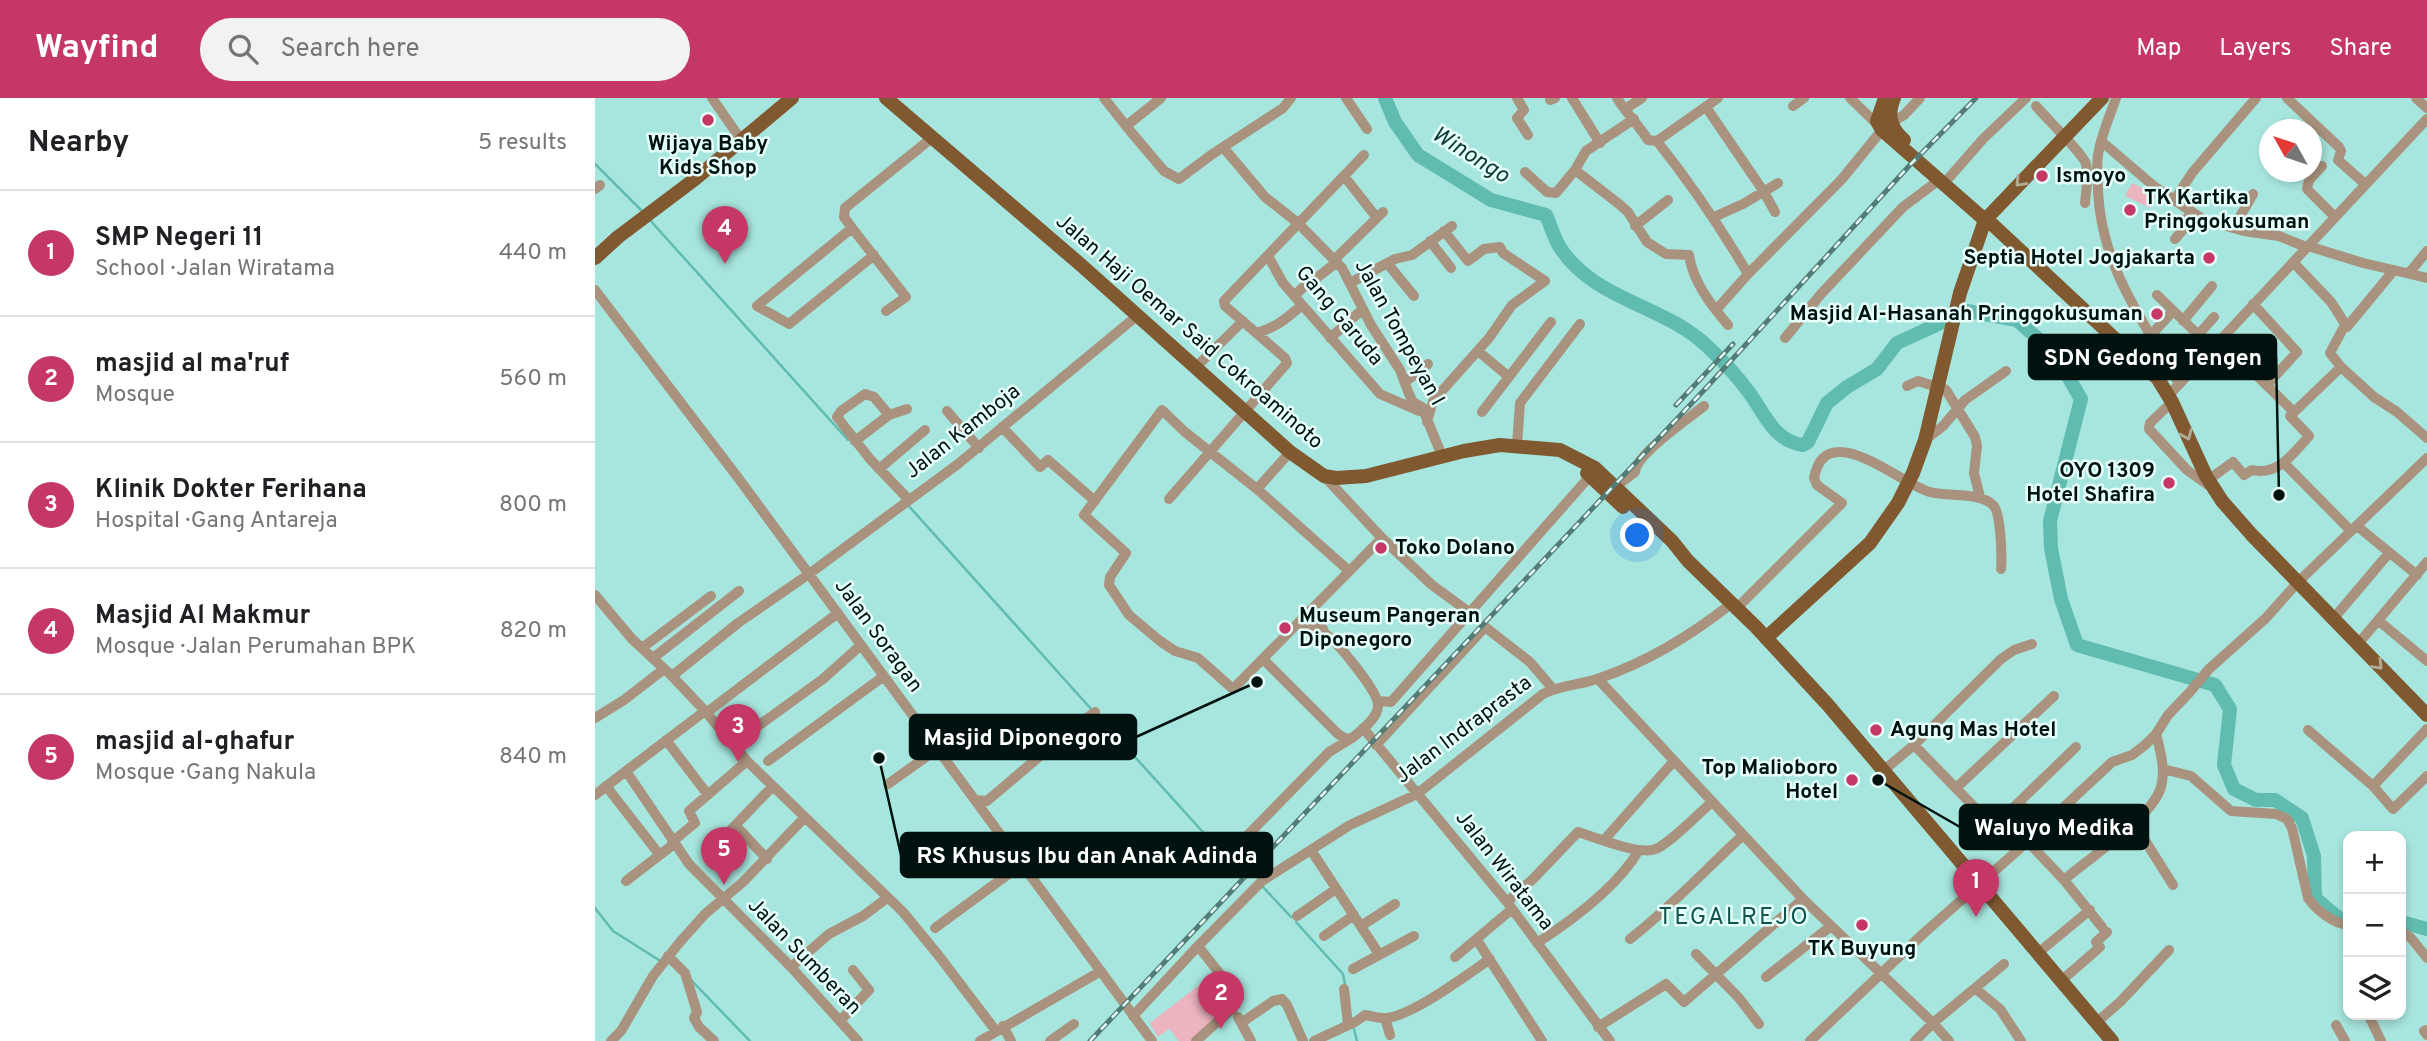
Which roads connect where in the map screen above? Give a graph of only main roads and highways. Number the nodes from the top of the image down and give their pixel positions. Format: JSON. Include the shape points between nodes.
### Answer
{"nodes":[{"id":1,"x":792,"y":98,"type":"edge"},
{"id":2,"x":886,"y":98,"type":"edge"},
{"id":3,"x":2102,"y":98,"type":"edge"},
{"id":4,"x":1887,"y":101,"type":"edge"},
{"id":5,"x":1989,"y":220,"type":"junction"},
{"id":6,"x":618,"y":237,"type":"junction"},
{"id":7,"x":595,"y":248,"type":"edge"},
{"id":8,"x":595,"y":258,"type":"edge"},
{"id":9,"x":1547,"y":449,"type":"junction"},
{"id":10,"x":1688,"y":561,"type":"junction"},
{"id":11,"x":1766,"y":638,"type":"junction"},
{"id":12,"x":2427,"y":715,"type":"edge"},
{"id":13,"x":2108,"y":1040,"type":"edge"}],
"edges":[{"from":1,"to":6,"type":"main road"},
{"from":2,"to":9,"type":"main road","name":"Jalan Haji Oemar Said Cokroaminoto","via":[[1324,477],[1366,476],[1480,448],[1520,445]]},
{"from":3,"to":5,"type":"main road","one_way":true},
{"from":4,"to":5,"type":"main road","via":[[1890,108],[1885,127]]},
{"from":5,"to":11,"type":"main road","via":[[1959,293],[1925,440],[1908,484],[1870,543]]},
{"from":5,"to":12,"type":"main road","one_way":true,"via":[[2173,394],[2210,484],[2251,534]]},
{"from":6,"to":7,"type":"main road"},
{"from":6,"to":8,"type":"main road"},
{"from":9,"to":10,"type":"main road","name":"Jalan Haji Oemar Said Cokroaminoto","via":[[1577,465]]},
{"from":9,"to":10,"type":"main road","name":"Jalan Haji Oemar Said Cokroaminoto","via":[[1574,455],[1595,468]]},
{"from":10,"to":11,"type":"main road","name":"Jalan Haji Oemar Said Cokroaminoto"},
{"from":11,"to":13,"type":"main road","name":"Jalan Haji Oemar Said Cokroaminoto","via":[[1828,705]]}]}
